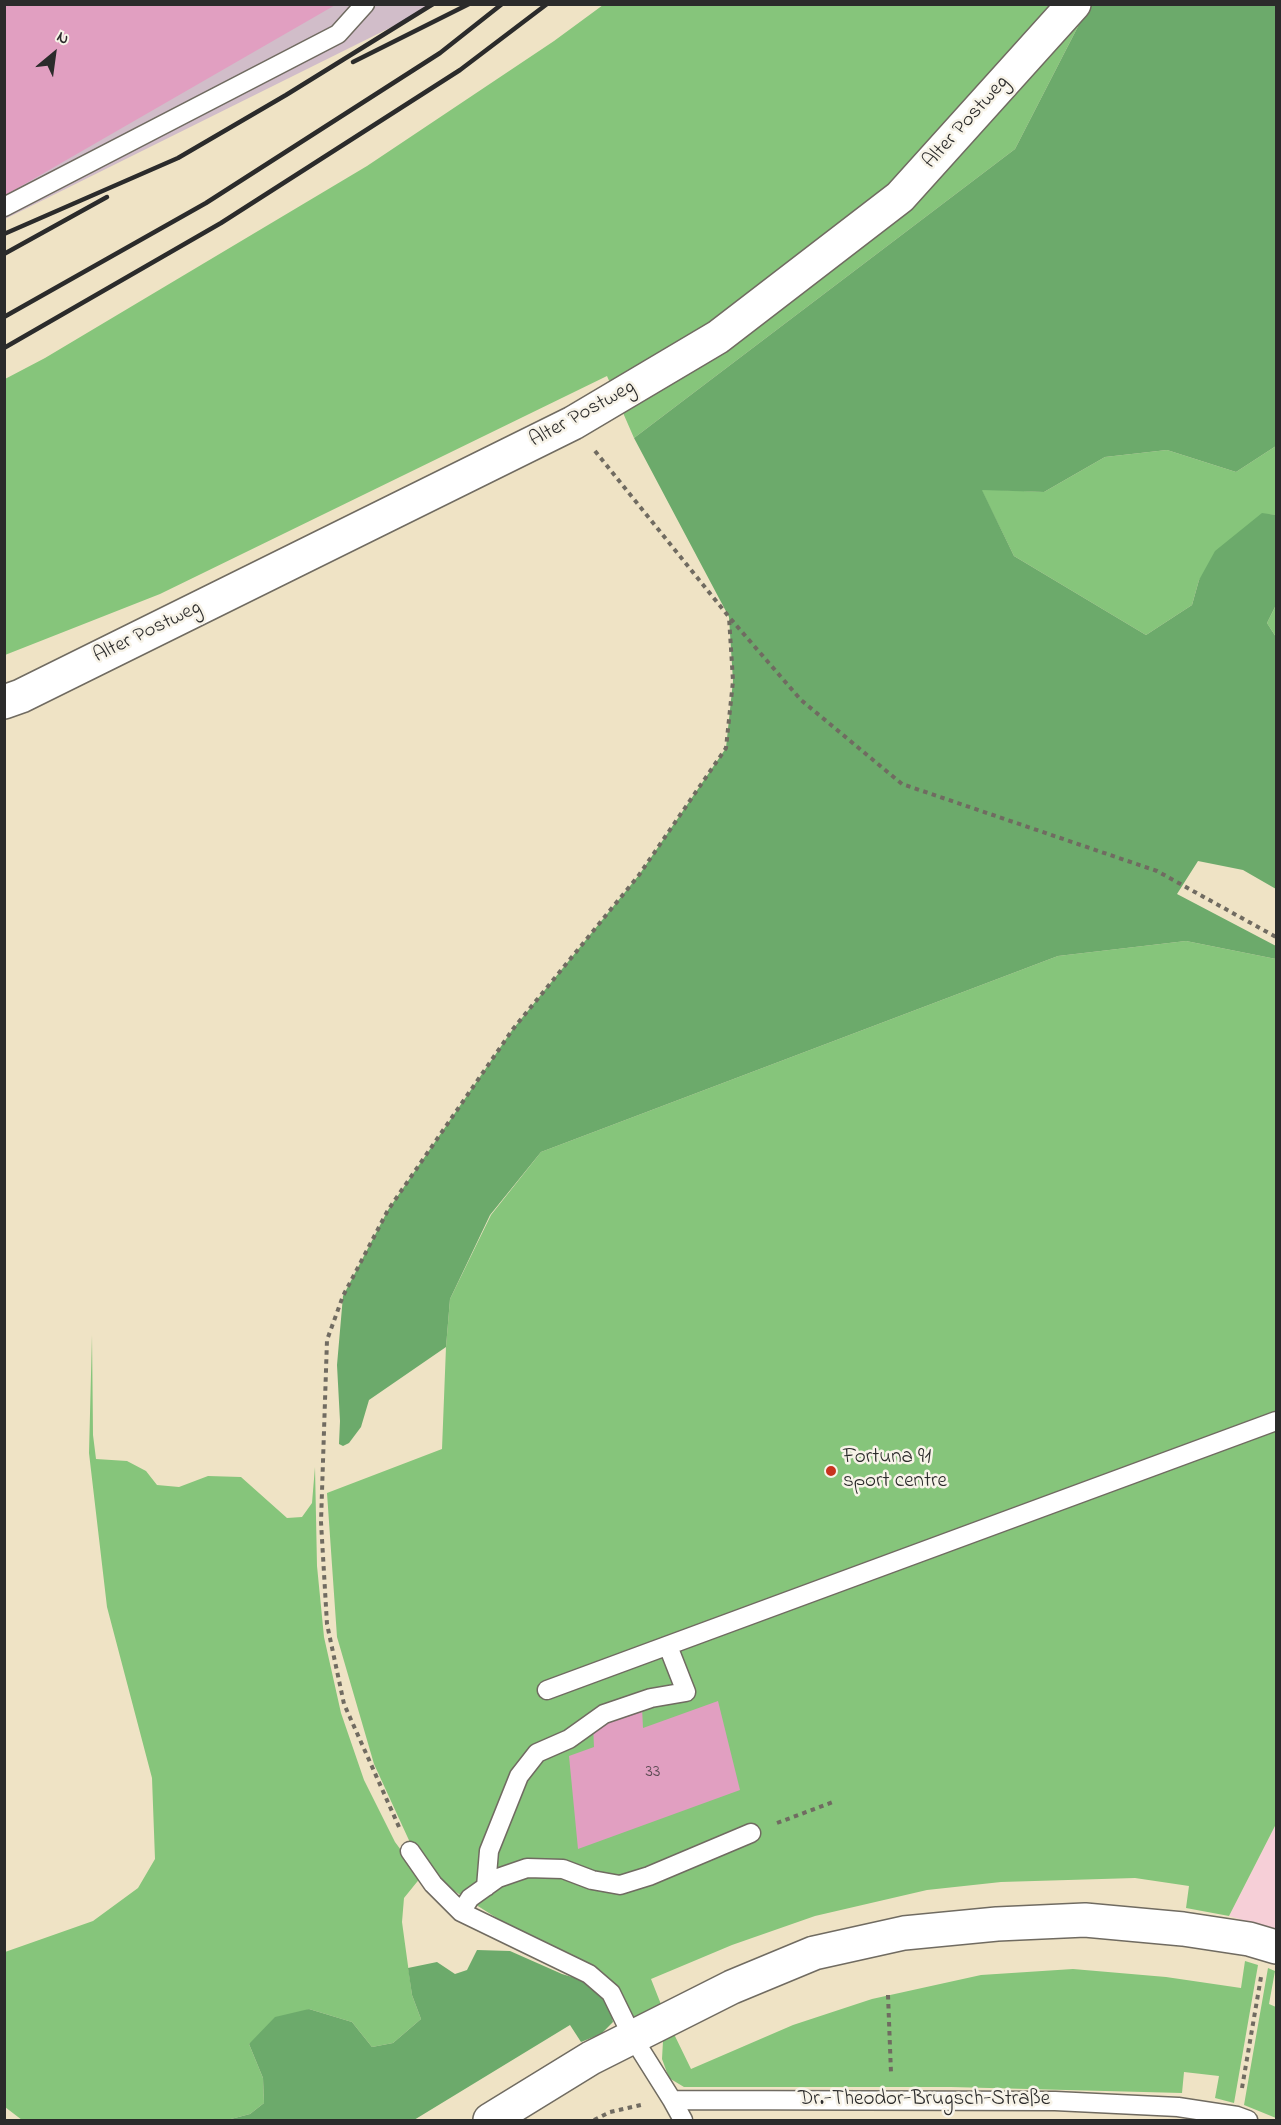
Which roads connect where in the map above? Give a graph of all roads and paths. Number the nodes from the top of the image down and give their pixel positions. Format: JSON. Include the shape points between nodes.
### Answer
{"nodes":[{"id":1,"x":365,"y":4,"type":"edge"},
{"id":2,"x":1074,"y":4,"type":"edge"},
{"id":3,"x":4,"y":207,"type":"edge"},
{"id":4,"x":573,"y":423,"type":"junction"},
{"id":5,"x":729,"y":617,"type":"junction"},
{"id":6,"x":4,"y":702,"type":"edge"},
{"id":7,"x":1276,"y":937,"type":"edge"},
{"id":8,"x":1276,"y":1421,"type":"edge"},
{"id":9,"x":668,"y":1646,"type":"junction"},
{"id":10,"x":547,"y":1690,"type":"dead end"},
{"id":11,"x":833,"y":1802,"type":"dead end"},
{"id":12,"x":751,"y":1833,"type":"joint"},
{"id":13,"x":410,"y":1851,"type":"joint"},
{"id":14,"x":486,"y":1887,"type":"junction"},
{"id":15,"x":461,"y":1912,"type":"junction"},
{"id":16,"x":1271,"y":1946,"type":"edge"},
{"id":17,"x":888,"y":1995,"type":"dead end"},
{"id":18,"x":633,"y":2038,"type":"junction"},
{"id":19,"x":672,"y":2100,"type":"junction"},
{"id":20,"x":892,"y":2101,"type":"junction"},
{"id":21,"x":1243,"y":2118,"type":"edge"},
{"id":22,"x":490,"y":2121,"type":"edge"},
{"id":23,"x":594,"y":2121,"type":"edge"},
{"id":24,"x":683,"y":2121,"type":"edge"}],
"edges":[{"from":1,"to":3,"type":"lane","via":[[338,34]]},
{"from":2,"to":4,"type":"street","name":"Alter Postweg","via":[[900,197],[718,337]]},
{"from":4,"to":5,"type":"path"},
{"from":4,"to":6,"type":"street","name":"Alter Postweg"},
{"from":5,"to":7,"type":"path","via":[[801,700],[902,784],[1157,871]]},
{"from":5,"to":13,"type":"path","via":[[734,681],[726,748],[639,875],[513,1029],[388,1210],[343,1296],[327,1340],[321,1522],[327,1624],[344,1704]]},
{"from":8,"to":9,"type":"lane"},
{"from":9,"to":10,"type":"lane"},
{"from":9,"to":14,"type":"lane","via":[[686,1692],[651,1698],[604,1714],[569,1739],[537,1753],[519,1776],[489,1851]]},
{"from":11,"to":12,"type":"path"},
{"from":12,"to":14,"type":"lane","via":[[620,1885],[563,1869],[526,1868]]},
{"from":13,"to":15,"type":"lane","via":[[433,1884]]},
{"from":14,"to":15,"type":"lane","via":[[470,1898]]},
{"from":15,"to":18,"type":"lane","via":[[589,1974],[611,1994]]},
{"from":16,"to":18,"type":"street","via":[[1183,1929],[1085,1920],[904,1933],[814,1953],[732,1987]]},
{"from":16,"to":21,"type":"path"},
{"from":17,"to":20,"type":"path"},
{"from":18,"to":19,"type":"lane"},
{"from":18,"to":22,"type":"street","via":[[591,2058]]},
{"from":19,"to":20,"type":"lane","name":"Dr.-Theodor-Brugsch-Straße"},
{"from":19,"to":23,"type":"path","via":[[623,2108]]},
{"from":19,"to":24,"type":"lane"},
{"from":20,"to":21,"type":"lane","name":"Dr.-Theodor-Brugsch-Straße","via":[[1084,2102],[1178,2107]]}]}
